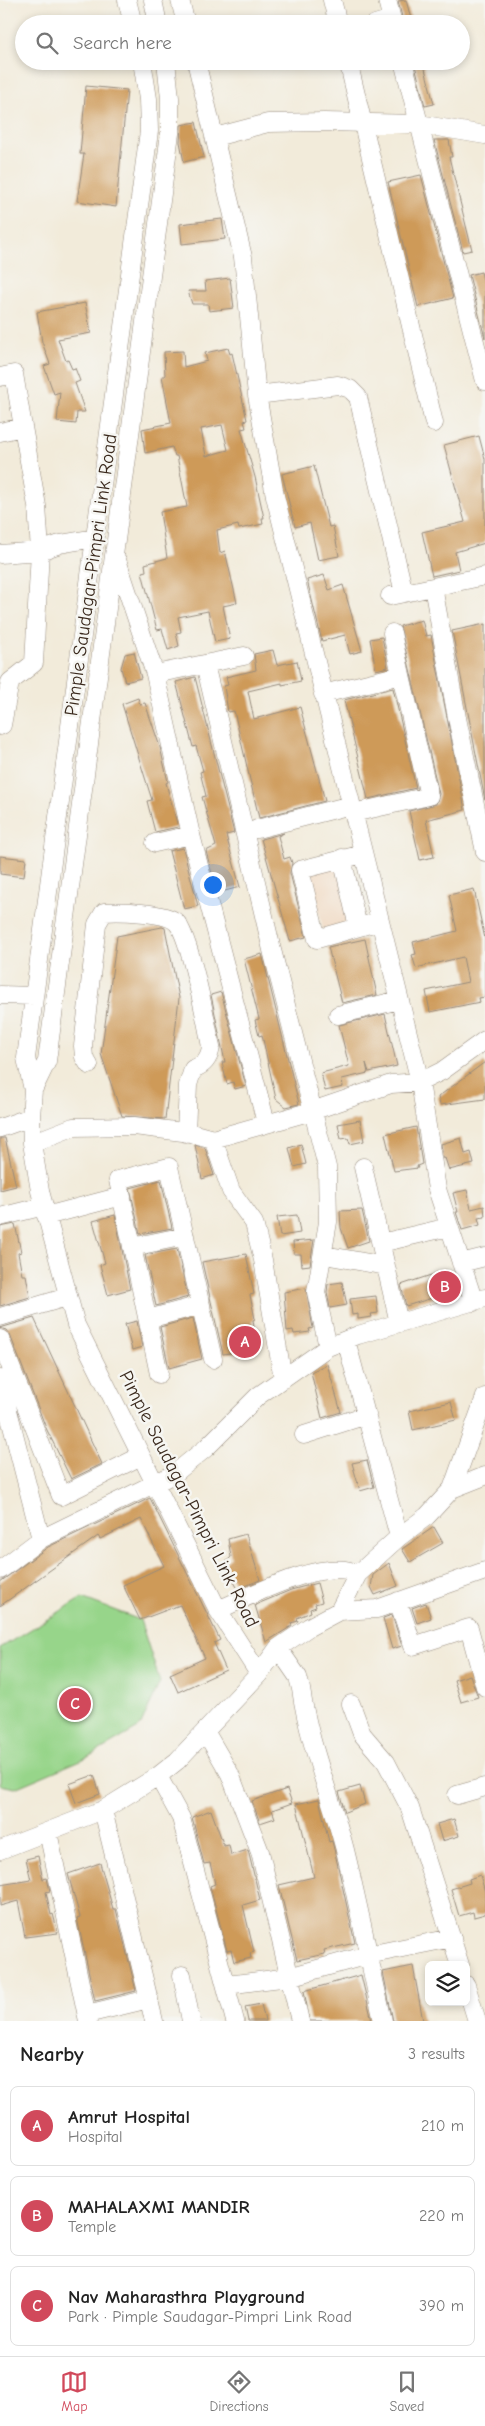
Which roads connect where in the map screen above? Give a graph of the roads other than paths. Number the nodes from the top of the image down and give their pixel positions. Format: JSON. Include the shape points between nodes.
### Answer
{"nodes":[{"id":1,"x":128,"y":0,"type":"edge"},
{"id":2,"x":153,"y":0,"type":"edge"},
{"id":3,"x":180,"y":0,"type":"edge"},
{"id":4,"x":332,"y":0,"type":"edge"},
{"id":5,"x":387,"y":0,"type":"edge"},
{"id":6,"x":131,"y":15,"type":"edge"},
{"id":7,"x":156,"y":15,"type":"edge"},
{"id":8,"x":184,"y":15,"type":"edge"},
{"id":9,"x":336,"y":15,"type":"edge"},
{"id":10,"x":386,"y":15,"type":"edge"},
{"id":11,"x":143,"y":70,"type":"edge"},
{"id":12,"x":167,"y":70,"type":"edge"},
{"id":13,"x":197,"y":70,"type":"edge"},
{"id":14,"x":350,"y":70,"type":"edge"},
{"id":15,"x":404,"y":70,"type":"edge"},
{"id":16,"x":364,"y":123,"type":"junction"},
{"id":17,"x":419,"y":124,"type":"junction"},
{"id":18,"x":485,"y":135,"type":"edge"},
{"id":19,"x":215,"y":137,"type":"junction"},
{"id":20,"x":0,"y":377,"type":"edge"},
{"id":21,"x":485,"y":381,"type":"edge"},
{"id":22,"x":257,"y":395,"type":"junction"},
{"id":23,"x":434,"y":423,"type":"dead end"},
{"id":24,"x":23,"y":427,"type":"junction"},
{"id":25,"x":0,"y":432,"type":"edge"},
{"id":26,"x":95,"y":545,"type":"junction"},
{"id":27,"x":40,"y":551,"type":"junction"},
{"id":28,"x":0,"y":554,"type":"edge"},
{"id":29,"x":115,"y":554,"type":"junction"},
{"id":30,"x":485,"y":576,"type":"edge"},
{"id":31,"x":432,"y":587,"type":"junction"},
{"id":32,"x":392,"y":633,"type":"dead end"},
{"id":33,"x":244,"y":656,"type":"dead end"},
{"id":34,"x":205,"y":664,"type":"junction"},
{"id":35,"x":155,"y":674,"type":"junction"},
{"id":36,"x":401,"y":675,"type":"junction"},
{"id":37,"x":323,"y":694,"type":"junction"},
{"id":38,"x":0,"y":726,"type":"edge"},
{"id":39,"x":352,"y":809,"type":"junction"},
{"id":40,"x":257,"y":829,"type":"dead end"},
{"id":41,"x":191,"y":835,"type":"junction"},
{"id":42,"x":154,"y":843,"type":"dead end"},
{"id":43,"x":485,"y":852,"type":"edge"},
{"id":44,"x":363,"y":854,"type":"junction"},
{"id":45,"x":342,"y":858,"type":"junction"},
{"id":46,"x":380,"y":921,"type":"junction"},
{"id":47,"x":358,"y":927,"type":"junction"},
{"id":48,"x":0,"y":995,"type":"edge"},
{"id":49,"x":34,"y":996,"type":"junction"},
{"id":50,"x":399,"y":1000,"type":"junction"},
{"id":51,"x":338,"y":1015,"type":"dead end"},
{"id":52,"x":485,"y":1040,"type":"edge"},
{"id":53,"x":89,"y":1065,"type":"dead end"},
{"id":54,"x":420,"y":1082,"type":"junction"},
{"id":55,"x":34,"y":1090,"type":"junction"},
{"id":56,"x":312,"y":1111,"type":"junction"},
{"id":57,"x":31,"y":1117,"type":"junction"},
{"id":58,"x":266,"y":1123,"type":"junction"},
{"id":59,"x":0,"y":1128,"type":"edge"},
{"id":60,"x":186,"y":1133,"type":"junction"},
{"id":61,"x":213,"y":1139,"type":"junction"},
{"id":62,"x":32,"y":1143,"type":"junction"},
{"id":63,"x":363,"y":1167,"type":"dead end"},
{"id":64,"x":122,"y":1196,"type":"junction"},
{"id":65,"x":45,"y":1211,"type":"junction"},
{"id":66,"x":0,"y":1217,"type":"edge"},
{"id":67,"x":449,"y":1227,"type":"junction"},
{"id":68,"x":185,"y":1236,"type":"junction"},
{"id":69,"x":381,"y":1243,"type":"junction"},
{"id":70,"x":132,"y":1247,"type":"junction"},
{"id":71,"x":324,"y":1255,"type":"junction"},
{"id":72,"x":485,"y":1257,"type":"edge"},
{"id":73,"x":461,"y":1264,"type":"junction"},
{"id":74,"x":386,"y":1266,"type":"junction"},
{"id":75,"x":67,"y":1297,"type":"junction"},
{"id":76,"x":479,"y":1300,"type":"edge"},
{"id":77,"x":201,"y":1306,"type":"junction"},
{"id":78,"x":0,"y":1317,"type":"edge"},
{"id":79,"x":148,"y":1319,"type":"junction"},
{"id":80,"x":399,"y":1323,"type":"junction"},
{"id":81,"x":0,"y":1339,"type":"edge"},
{"id":82,"x":346,"y":1340,"type":"junction"},
{"id":83,"x":328,"y":1347,"type":"junction"},
{"id":84,"x":213,"y":1359,"type":"dead end"},
{"id":85,"x":159,"y":1374,"type":"dead end"},
{"id":86,"x":0,"y":1379,"type":"edge"},
{"id":87,"x":283,"y":1379,"type":"junction"},
{"id":88,"x":485,"y":1397,"type":"edge"},
{"id":89,"x":367,"y":1415,"type":"junction"},
{"id":90,"x":304,"y":1435,"type":"dead end"},
{"id":91,"x":141,"y":1456,"type":"junction"},
{"id":92,"x":485,"y":1476,"type":"edge"},
{"id":93,"x":155,"y":1483,"type":"junction"},
{"id":94,"x":452,"y":1489,"type":"junction"},
{"id":95,"x":399,"y":1537,"type":"junction"},
{"id":96,"x":41,"y":1540,"type":"junction"},
{"id":97,"x":0,"y":1570,"type":"edge"},
{"id":98,"x":485,"y":1571,"type":"edge"},
{"id":99,"x":358,"y":1574,"type":"junction"},
{"id":100,"x":398,"y":1601,"type":"junction"},
{"id":101,"x":218,"y":1610,"type":"junction"},
{"id":102,"x":339,"y":1611,"type":"junction"},
{"id":103,"x":278,"y":1648,"type":"junction"},
{"id":104,"x":259,"y":1674,"type":"junction"},
{"id":105,"x":485,"y":1687,"type":"edge"},
{"id":106,"x":351,"y":1704,"type":"dead end"},
{"id":107,"x":205,"y":1731,"type":"junction"},
{"id":108,"x":158,"y":1776,"type":"junction"},
{"id":109,"x":485,"y":1787,"type":"edge"},
{"id":110,"x":457,"y":1795,"type":"dead end"},
{"id":111,"x":103,"y":1810,"type":"junction"},
{"id":112,"x":48,"y":1832,"type":"junction"},
{"id":113,"x":0,"y":1850,"type":"edge"},
{"id":114,"x":452,"y":1938,"type":"junction"},
{"id":115,"x":368,"y":1955,"type":"junction"},
{"id":116,"x":459,"y":1961,"type":"edge"},
{"id":117,"x":182,"y":1975,"type":"dead end"},
{"id":118,"x":290,"y":1977,"type":"junction"},
{"id":119,"x":227,"y":1985,"type":"junction"},
{"id":120,"x":470,"y":1998,"type":"edge"},
{"id":121,"x":149,"y":1999,"type":"junction"},
{"id":122,"x":88,"y":2017,"type":"edge"},
{"id":123,"x":154,"y":2021,"type":"edge"},
{"id":124,"x":191,"y":2021,"type":"edge"},
{"id":125,"x":235,"y":2021,"type":"edge"},
{"id":126,"x":300,"y":2021,"type":"edge"},
{"id":127,"x":383,"y":2021,"type":"edge"},
{"id":128,"x":477,"y":2021,"type":"edge"}],
"edges":[{"from":1,"to":6,"type":"street"},
{"from":2,"to":7,"type":"street"},
{"from":3,"to":8,"type":"street"},
{"from":4,"to":9,"type":"street"},
{"from":5,"to":10,"type":"street"},
{"from":11,"to":26,"type":"street","name":"Pimple Saudagar-Pimpri Link Road","via":[[149,131]]},
{"from":12,"to":29,"type":"street","name":"Pimple Saudagar-Pimpri Link Road","via":[[170,133]]},
{"from":13,"to":19,"type":"street"},
{"from":14,"to":16,"type":"street"},
{"from":15,"to":17,"type":"street"},
{"from":16,"to":17,"type":"street"},
{"from":16,"to":19,"type":"street","via":[[268,123]]},
{"from":16,"to":23,"type":"street"},
{"from":17,"to":18,"type":"street"},
{"from":17,"to":21,"type":"street"},
{"from":19,"to":22,"type":"street","via":[[244,257]]},
{"from":20,"to":24,"type":"street","via":[[14,374]]},
{"from":22,"to":31,"type":"street","via":[[338,385],[350,389],[358,397],[397,595]]},
{"from":22,"to":37,"type":"street","via":[[275,496]]},
{"from":24,"to":25,"type":"street"},
{"from":24,"to":27,"type":"street","via":[[37,506]]},
{"from":26,"to":27,"type":"street","via":[[60,544]]},
{"from":26,"to":29,"type":"street"},
{"from":26,"to":49,"type":"street","name":"Pimple Saudagar-Pimpri Link Road"},
{"from":27,"to":28,"type":"street"},
{"from":27,"to":38,"type":"street","via":[[34,663],[10,682]]},
{"from":29,"to":35,"type":"street"},
{"from":29,"to":55,"type":"street","name":"Pimple Saudagar-Pimpri Link Road","via":[[47,1060]]},
{"from":30,"to":31,"type":"street"},
{"from":31,"to":43,"type":"street"},
{"from":32,"to":36,"type":"street"},
{"from":33,"to":34,"type":"street"},
{"from":34,"to":35,"type":"street"},
{"from":34,"to":56,"type":"street"},
{"from":35,"to":41,"type":"street"},
{"from":36,"to":37,"type":"street"},
{"from":36,"to":39,"type":"street","via":[[428,796]]},
{"from":37,"to":39,"type":"street"},
{"from":39,"to":40,"type":"street"},
{"from":39,"to":44,"type":"street"},
{"from":41,"to":42,"type":"street"},
{"from":41,"to":58,"type":"street"},
{"from":44,"to":45,"type":"street"},
{"from":44,"to":46,"type":"street"},
{"from":45,"to":47,"type":"street"},
{"from":45,"to":47,"type":"street","via":[[300,870],[317,938]]},
{"from":46,"to":47,"type":"street"},
{"from":46,"to":50,"type":"street"},
{"from":48,"to":49,"type":"street"},
{"from":49,"to":55,"type":"street","name":"Pimple Saudagar-Pimpri Link Road","via":[[26,1058]]},
{"from":50,"to":51,"type":"street"},
{"from":50,"to":54,"type":"street"},
{"from":52,"to":54,"type":"street","via":[[442,1071]]},
{"from":53,"to":60,"type":"street","via":[[83,1046],[97,924],[104,912],[118,911],[175,920],[183,930],[212,1047],[209,1058],[193,1069],[188,1084]]},
{"from":54,"to":56,"type":"street","via":[[391,1084]]},
{"from":54,"to":67,"type":"street","via":[[437,1189]]},
{"from":55,"to":57,"type":"street","name":"Pimple Saudagar-Pimpri Link Road"},
{"from":56,"to":58,"type":"street"},
{"from":56,"to":71,"type":"street","via":[[327,1168],[328,1222]]},
{"from":57,"to":59,"type":"street"},
{"from":57,"to":62,"type":"street","name":"Pimple Saudagar-Pimpri Link Road"},
{"from":58,"to":61,"type":"street"},
{"from":60,"to":61,"type":"street"},
{"from":60,"to":62,"type":"street","via":[[134,1126],[73,1127]]},
{"from":61,"to":87,"type":"street","via":[[230,1191],[254,1223]]},
{"from":62,"to":65,"type":"street","name":"Pimple Saudagar-Pimpri Link Road"},
{"from":63,"to":69,"type":"street"},
{"from":64,"to":65,"type":"street"},
{"from":64,"to":68,"type":"street","via":[[118,1180],[169,1168]]},
{"from":64,"to":70,"type":"street"},
{"from":65,"to":66,"type":"street"},
{"from":65,"to":75,"type":"street","name":"Pimple Saudagar-Pimpri Link Road"},
{"from":67,"to":69,"type":"street"},
{"from":67,"to":73,"type":"street"},
{"from":68,"to":70,"type":"street"},
{"from":68,"to":77,"type":"street"},
{"from":69,"to":74,"type":"street"},
{"from":70,"to":79,"type":"street"},
{"from":71,"to":74,"type":"street"},
{"from":71,"to":83,"type":"street","via":[[316,1292]]},
{"from":72,"to":73,"type":"street"},
{"from":73,"to":76,"type":"street"},
{"from":74,"to":80,"type":"street"},
{"from":75,"to":78,"type":"street"},
{"from":75,"to":91,"type":"street","name":"Pimple Saudagar-Pimpri Link Road","via":[[91,1357]]},
{"from":76,"to":80,"type":"street"},
{"from":77,"to":79,"type":"street"},
{"from":77,"to":84,"type":"street"},
{"from":79,"to":85,"type":"street"},
{"from":80,"to":82,"type":"street"},
{"from":81,"to":91,"type":"street","via":[[61,1496]]},
{"from":82,"to":83,"type":"street"},
{"from":82,"to":89,"type":"street"},
{"from":83,"to":87,"type":"street"},
{"from":86,"to":96,"type":"street"},
{"from":87,"to":93,"type":"street","via":[[258,1396],[206,1448],[174,1474]]},
{"from":88,"to":94,"type":"street"},
{"from":89,"to":90,"type":"street"},
{"from":89,"to":95,"type":"street"},
{"from":91,"to":93,"type":"street","name":"Pimple Saudagar-Pimpri Link Road"},
{"from":92,"to":94,"type":"street"},
{"from":93,"to":96,"type":"street"},
{"from":93,"to":101,"type":"street","name":"Pimple Saudagar-Pimpri Link Road"},
{"from":94,"to":95,"type":"street","via":[[427,1516]]},
{"from":95,"to":99,"type":"street"},
{"from":96,"to":97,"type":"street"},
{"from":98,"to":100,"type":"street"},
{"from":99,"to":101,"type":"street","via":[[337,1568],[290,1580]]},
{"from":99,"to":102,"type":"street"},
{"from":100,"to":102,"type":"street","via":[[377,1609]]},
{"from":100,"to":105,"type":"street","via":[[413,1646],[469,1628]]},
{"from":101,"to":104,"type":"street","name":"Pimple Saudagar-Pimpri Link Road"},
{"from":102,"to":103,"type":"street"},
{"from":103,"to":104,"type":"street"},
{"from":103,"to":115,"type":"street","via":[[298,1677],[302,1689],[318,1768],[344,1849]]},
{"from":104,"to":107,"type":"street"},
{"from":106,"to":114,"type":"street","via":[[362,1734],[386,1762],[410,1808]]},
{"from":107,"to":108,"type":"street"},
{"from":107,"to":118,"type":"street","via":[[230,1774],[260,1852]]},
{"from":108,"to":111,"type":"street"},
{"from":108,"to":119,"type":"street","via":[[181,1818]]},
{"from":109,"to":110,"type":"street"},
{"from":111,"to":112,"type":"street"},
{"from":111,"to":121,"type":"street"},
{"from":112,"to":113,"type":"street"},
{"from":112,"to":122,"type":"street"},
{"from":114,"to":115,"type":"street"},
{"from":114,"to":116,"type":"street"},
{"from":115,"to":118,"type":"street"},
{"from":115,"to":127,"type":"street"},
{"from":117,"to":124,"type":"street"},
{"from":118,"to":119,"type":"street"},
{"from":118,"to":126,"type":"street"},
{"from":119,"to":125,"type":"street"},
{"from":120,"to":128,"type":"street"},
{"from":121,"to":122,"type":"street"},
{"from":121,"to":123,"type":"street"}]}
